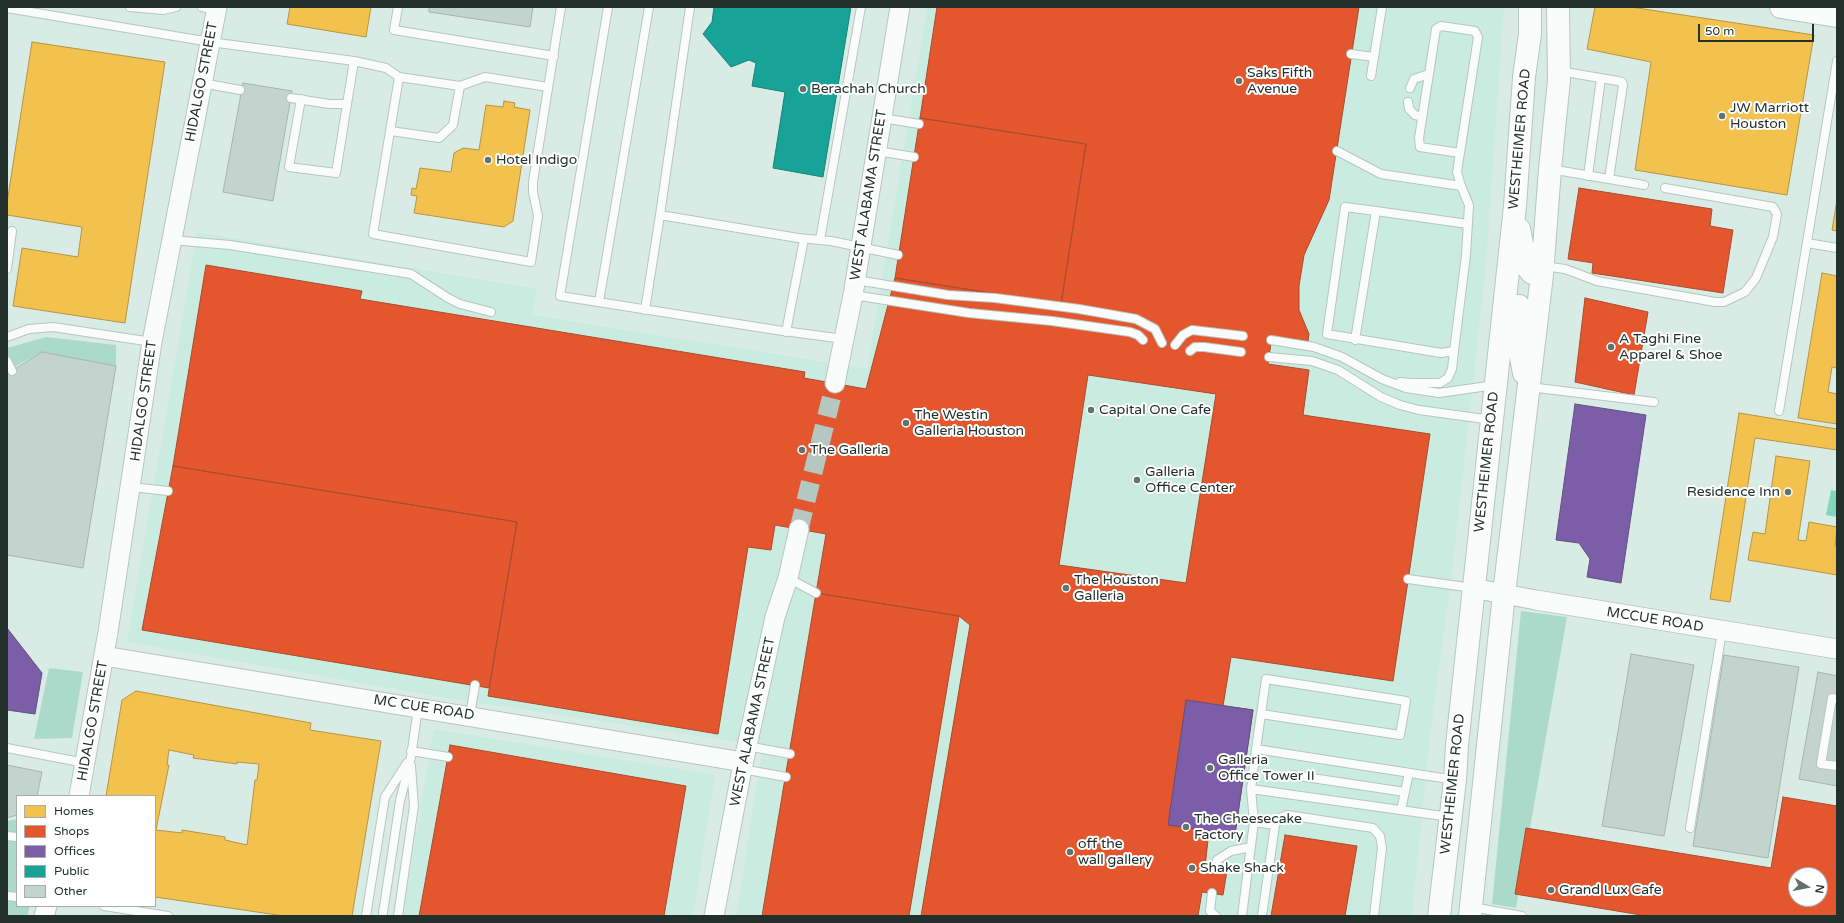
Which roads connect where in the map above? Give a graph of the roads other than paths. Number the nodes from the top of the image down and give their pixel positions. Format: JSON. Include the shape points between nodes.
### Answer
{"nodes":[{"id":1,"x":130,"y":7,"type":"edge"},
{"id":2,"x":176,"y":7,"type":"edge"},
{"id":3,"x":398,"y":7,"type":"edge"},
{"id":4,"x":561,"y":7,"type":"edge"},
{"id":5,"x":608,"y":7,"type":"edge"},
{"id":6,"x":649,"y":7,"type":"edge"},
{"id":7,"x":690,"y":7,"type":"edge"},
{"id":8,"x":861,"y":7,"type":"edge"},
{"id":9,"x":900,"y":7,"type":"edge"},
{"id":10,"x":1382,"y":7,"type":"edge"},
{"id":11,"x":1530,"y":7,"type":"edge"},
{"id":12,"x":1558,"y":7,"type":"edge"},
{"id":13,"x":1781,"y":7,"type":"edge"},
{"id":14,"x":7,"y":8,"type":"edge"},
{"id":15,"x":212,"y":8,"type":"edge"},
{"id":16,"x":1832,"y":12,"type":"edge"},
{"id":17,"x":210,"y":42,"type":"junction"},
{"id":18,"x":1351,"y":54,"type":"dead end"},
{"id":19,"x":554,"y":56,"type":"junction"},
{"id":20,"x":1374,"y":57,"type":"junction"},
{"id":21,"x":354,"y":61,"type":"junction"},
{"id":22,"x":1837,"y":61,"type":"edge"},
{"id":23,"x":1558,"y":71,"type":"junction"},
{"id":24,"x":1429,"y":74,"type":"junction"},
{"id":25,"x":1371,"y":76,"type":"dead end"},
{"id":26,"x":400,"y":77,"type":"junction"},
{"id":27,"x":1601,"y":78,"type":"junction"},
{"id":28,"x":202,"y":83,"type":"junction"},
{"id":29,"x":460,"y":86,"type":"junction"},
{"id":30,"x":548,"y":88,"type":"junction"},
{"id":31,"x":1410,"y":88,"type":"dead end"},
{"id":32,"x":240,"y":90,"type":"dead end"},
{"id":33,"x":291,"y":98,"type":"dead end"},
{"id":34,"x":301,"y":99,"type":"junction"},
{"id":35,"x":1408,"y":102,"type":"dead end"},
{"id":36,"x":347,"y":104,"type":"junction"},
{"id":37,"x":1422,"y":117,"type":"junction"},
{"id":38,"x":882,"y":118,"type":"junction"},
{"id":39,"x":919,"y":124,"type":"dead end"},
{"id":40,"x":390,"y":131,"type":"junction"},
{"id":41,"x":877,"y":151,"type":"junction"},
{"id":42,"x":1336,"y":151,"type":"dead end"},
{"id":43,"x":1460,"y":153,"type":"junction"},
{"id":44,"x":914,"y":157,"type":"dead end"},
{"id":45,"x":1550,"y":169,"type":"junction"},
{"id":46,"x":1588,"y":176,"type":"junction"},
{"id":47,"x":1609,"y":179,"type":"junction"},
{"id":48,"x":1644,"y":185,"type":"dead end"},
{"id":49,"x":1461,"y":186,"type":"junction"},
{"id":50,"x":1665,"y":188,"type":"dead end"},
{"id":51,"x":1515,"y":206,"type":"junction"},
{"id":52,"x":1376,"y":212,"type":"junction"},
{"id":53,"x":660,"y":216,"type":"junction"},
{"id":54,"x":1468,"y":224,"type":"junction"},
{"id":55,"x":12,"y":231,"type":"dead end"},
{"id":56,"x":804,"y":239,"type":"junction"},
{"id":57,"x":170,"y":240,"type":"junction"},
{"id":58,"x":820,"y":240,"type":"junction"},
{"id":59,"x":1807,"y":243,"type":"junction"},
{"id":60,"x":861,"y":247,"type":"junction"},
{"id":61,"x":1837,"y":248,"type":"edge"},
{"id":62,"x":898,"y":255,"type":"dead end"},
{"id":63,"x":7,"y":268,"type":"edge"},
{"id":64,"x":1542,"y":271,"type":"junction"},
{"id":65,"x":854,"y":288,"type":"junction"},
{"id":66,"x":1506,"y":290,"type":"junction"},
{"id":67,"x":599,"y":302,"type":"junction"},
{"id":68,"x":645,"y":310,"type":"junction"},
{"id":69,"x":491,"y":312,"type":"dead end"},
{"id":70,"x":786,"y":332,"type":"junction"},
{"id":71,"x":1244,"y":336,"type":"dead end"},
{"id":72,"x":7,"y":338,"type":"edge"},
{"id":73,"x":845,"y":339,"type":"junction"},
{"id":74,"x":1143,"y":340,"type":"dead end"},
{"id":75,"x":1272,"y":340,"type":"dead end"},
{"id":76,"x":1355,"y":340,"type":"junction"},
{"id":77,"x":152,"y":342,"type":"junction"},
{"id":78,"x":1162,"y":343,"type":"dead end"},
{"id":79,"x":1175,"y":345,"type":"dead end"},
{"id":80,"x":1190,"y":351,"type":"dead end"},
{"id":81,"x":1454,"y":351,"type":"junction"},
{"id":82,"x":1241,"y":352,"type":"dead end"},
{"id":83,"x":1269,"y":357,"type":"dead end"},
{"id":84,"x":7,"y":361,"type":"edge"},
{"id":85,"x":12,"y":371,"type":"dead end"},
{"id":86,"x":1382,"y":379,"type":"junction"},
{"id":87,"x":835,"y":383,"type":"tunnel mouth"},
{"id":88,"x":1496,"y":385,"type":"junction"},
{"id":89,"x":1528,"y":388,"type":"junction"},
{"id":90,"x":1654,"y":402,"type":"dead end"},
{"id":91,"x":1779,"y":410,"type":"dead end"},
{"id":92,"x":1492,"y":420,"type":"junction"},
{"id":93,"x":131,"y":487,"type":"junction"},
{"id":94,"x":168,"y":491,"type":"dead end"},
{"id":95,"x":800,"y":529,"type":"tunnel mouth"},
{"id":96,"x":788,"y":578,"type":"junction"},
{"id":97,"x":1408,"y":579,"type":"dead end"},
{"id":98,"x":1474,"y":588,"type":"junction"},
{"id":99,"x":816,"y":593,"type":"dead end"},
{"id":100,"x":1504,"y":594,"type":"junction"},
{"id":101,"x":1722,"y":630,"type":"junction"},
{"id":102,"x":1837,"y":649,"type":"edge"},
{"id":103,"x":104,"y":656,"type":"junction"},
{"id":104,"x":475,"y":685,"type":"dead end"},
{"id":105,"x":1837,"y":699,"type":"edge"},
{"id":106,"x":418,"y":707,"type":"junction"},
{"id":107,"x":1261,"y":714,"type":"junction"},
{"id":108,"x":470,"y":716,"type":"junction"},
{"id":109,"x":7,"y":748,"type":"edge"},
{"id":110,"x":1256,"y":749,"type":"junction"},
{"id":111,"x":411,"y":754,"type":"junction"},
{"id":112,"x":790,"y":754,"type":"dead end"},
{"id":113,"x":448,"y":757,"type":"dead end"},
{"id":114,"x":744,"y":759,"type":"junction"},
{"id":115,"x":85,"y":763,"type":"junction"},
{"id":116,"x":1837,"y":766,"type":"edge"},
{"id":117,"x":1408,"y":773,"type":"junction"},
{"id":118,"x":1292,"y":775,"type":"dead end"},
{"id":119,"x":786,"y":777,"type":"dead end"},
{"id":120,"x":1455,"y":780,"type":"junction"},
{"id":121,"x":1251,"y":789,"type":"junction"},
{"id":122,"x":1405,"y":792,"type":"junction"},
{"id":123,"x":79,"y":795,"type":"edge"},
{"id":124,"x":1401,"y":810,"type":"junction"},
{"id":125,"x":1451,"y":817,"type":"junction"},
{"id":126,"x":1254,"y":822,"type":"junction"},
{"id":127,"x":1275,"y":825,"type":"junction"},
{"id":128,"x":1690,"y":828,"type":"dead end"},
{"id":129,"x":1251,"y":847,"type":"junction"},
{"id":130,"x":1216,"y":869,"type":"dead end"},
{"id":131,"x":1474,"y":875,"type":"junction"},
{"id":132,"x":1212,"y":894,"type":"dead end"},
{"id":133,"x":110,"y":907,"type":"edge"},
{"id":134,"x":1470,"y":911,"type":"edge"},
{"id":135,"x":383,"y":913,"type":"dead end"},
{"id":136,"x":168,"y":916,"type":"edge"},
{"id":137,"x":366,"y":916,"type":"edge"},
{"id":138,"x":398,"y":916,"type":"edge"},
{"id":139,"x":714,"y":916,"type":"edge"},
{"id":140,"x":1216,"y":916,"type":"edge"},
{"id":141,"x":1242,"y":916,"type":"edge"},
{"id":142,"x":1262,"y":916,"type":"edge"},
{"id":143,"x":1374,"y":916,"type":"edge"},
{"id":144,"x":1439,"y":916,"type":"edge"},
{"id":145,"x":1522,"y":916,"type":"edge"}],
"edges":[{"from":1,"to":2,"type":"lane","via":[[163,10]]},
{"from":3,"to":19,"type":"lane","via":[[394,30]]},
{"from":4,"to":19,"type":"lane"},
{"from":5,"to":67,"type":"lane","via":[[560,296]]},
{"from":6,"to":67,"type":"lane"},
{"from":7,"to":53,"type":"lane"},
{"from":8,"to":58,"type":"lane"},
{"from":9,"to":38,"type":"street","name":"WEST ALABAMA STREET"},
{"from":10,"to":20,"type":"lane"},
{"from":11,"to":51,"type":"main road","name":"WESTHEIMER ROAD","via":[[1530,34],[1524,77]]},
{"from":12,"to":23,"type":"main road"},
{"from":13,"to":16,"type":"main road"},
{"from":14,"to":17,"type":"lane"},
{"from":15,"to":17,"type":"street","name":"HIDALGO STREET"},
{"from":17,"to":21,"type":"lane"},
{"from":17,"to":28,"type":"street","name":"HIDALGO STREET"},
{"from":18,"to":20,"type":"lane"},
{"from":19,"to":30,"type":"lane"},
{"from":20,"to":25,"type":"lane"},
{"from":21,"to":26,"type":"lane","via":[[386,68]]},
{"from":21,"to":36,"type":"lane"},
{"from":22,"to":59,"type":"lane"},
{"from":23,"to":27,"type":"lane"},
{"from":23,"to":45,"type":"main road"},
{"from":24,"to":31,"type":"lane","via":[[1414,79]]},
{"from":24,"to":37,"type":"lane"},
{"from":24,"to":43,"type":"lane","via":[[1436,29],[1442,26],[1475,31],[1478,37]]},
{"from":26,"to":29,"type":"lane"},
{"from":26,"to":40,"type":"lane"},
{"from":27,"to":46,"type":"lane"},
{"from":27,"to":47,"type":"lane","via":[[1622,82],[1623,85]]},
{"from":28,"to":32,"type":"lane"},
{"from":28,"to":57,"type":"street","name":"HIDALGO STREET"},
{"from":29,"to":30,"type":"lane","via":[[485,77]]},
{"from":29,"to":40,"type":"lane","via":[[453,125],[439,138]]},
{"from":30,"to":40,"type":"lane","via":[[533,182],[538,216],[531,262],[373,234]]},
{"from":33,"to":34,"type":"lane"},
{"from":34,"to":36,"type":"lane"},
{"from":34,"to":36,"type":"lane","via":[[289,167],[336,173]]},
{"from":35,"to":37,"type":"lane","via":[[1409,109],[1415,116]]},
{"from":37,"to":43,"type":"lane","via":[[1420,146]]},
{"from":38,"to":39,"type":"lane"},
{"from":38,"to":41,"type":"street","name":"WEST ALABAMA STREET"},
{"from":41,"to":44,"type":"lane"},
{"from":41,"to":60,"type":"street","name":"WEST ALABAMA STREET"},
{"from":42,"to":49,"type":"lane","via":[[1381,174]]},
{"from":43,"to":49,"type":"lane","via":[[1457,172]]},
{"from":45,"to":46,"type":"lane"},
{"from":45,"to":64,"type":"main road"},
{"from":46,"to":47,"type":"lane"},
{"from":47,"to":48,"type":"lane"},
{"from":49,"to":54,"type":"lane","via":[[1469,205]]},
{"from":50,"to":64,"type":"lane","via":[[1773,207],[1778,214],[1773,236],[1756,278],[1745,292],[1724,302],[1715,302],[1597,281],[1565,269]]},
{"from":51,"to":64,"type":"main road","via":[[1527,267],[1530,272]]},
{"from":51,"to":66,"type":"main road","name":"WESTHEIMER ROAD"},
{"from":52,"to":54,"type":"lane"},
{"from":52,"to":76,"type":"lane"},
{"from":52,"to":76,"type":"lane","via":[[1346,207],[1327,334]]},
{"from":53,"to":56,"type":"lane"},
{"from":53,"to":68,"type":"lane"},
{"from":54,"to":81,"type":"lane"},
{"from":55,"to":63,"type":"lane"},
{"from":56,"to":58,"type":"lane"},
{"from":56,"to":70,"type":"lane"},
{"from":57,"to":69,"type":"lane","via":[[230,245],[411,274],[460,304]]},
{"from":57,"to":77,"type":"street","name":"HIDALGO STREET"},
{"from":58,"to":60,"type":"lane"},
{"from":59,"to":61,"type":"lane"},
{"from":59,"to":91,"type":"lane"},
{"from":60,"to":62,"type":"lane"},
{"from":60,"to":65,"type":"street","name":"WEST ALABAMA STREET"},
{"from":64,"to":89,"type":"main road"},
{"from":65,"to":73,"type":"street","name":"WEST ALABAMA STREET"},
{"from":65,"to":74,"type":"lane","via":[[969,313],[1130,332]]},
{"from":65,"to":78,"type":"lane","via":[[995,298],[1079,309],[1149,324],[1155,329]]},
{"from":66,"to":88,"type":"main road","name":"WESTHEIMER ROAD"},
{"from":66,"to":89,"type":"main road","via":[[1519,306],[1516,332]]},
{"from":67,"to":68,"type":"lane"},
{"from":68,"to":70,"type":"lane"},
{"from":70,"to":73,"type":"lane"},
{"from":71,"to":79,"type":"lane","via":[[1192,330],[1183,335]]},
{"from":72,"to":77,"type":"lane","via":[[29,329],[53,327]]},
{"from":73,"to":87,"type":"street","name":"WEST ALABAMA STREET"},
{"from":75,"to":86,"type":"lane","via":[[1314,348],[1342,357]]},
{"from":76,"to":81,"type":"lane","via":[[1441,352]]},
{"from":77,"to":93,"type":"street","name":"HIDALGO STREET"},
{"from":80,"to":82,"type":"lane","via":[[1195,347],[1204,347]]},
{"from":81,"to":86,"type":"lane","via":[[1448,378],[1440,382],[1411,383]]},
{"from":83,"to":92,"type":"lane","via":[[1312,361],[1338,370],[1381,397],[1400,405]]},
{"from":84,"to":85,"type":"lane"},
{"from":86,"to":88,"type":"lane","via":[[1406,388],[1439,393]]},
{"from":88,"to":92,"type":"main road","name":"WESTHEIMER ROAD"},
{"from":89,"to":90,"type":"lane"},
{"from":89,"to":100,"type":"main road"},
{"from":92,"to":98,"type":"main road","name":"WESTHEIMER ROAD"},
{"from":93,"to":94,"type":"lane"},
{"from":93,"to":103,"type":"street","name":"HIDALGO STREET"},
{"from":95,"to":96,"type":"street","name":"WEST ALABAMA STREET"},
{"from":96,"to":99,"type":"lane"},
{"from":96,"to":114,"type":"street","name":"WEST ALABAMA STREET","via":[[775,617]]},
{"from":97,"to":98,"type":"lane"},
{"from":98,"to":100,"type":"street","name":"MCCUE ROAD"},
{"from":98,"to":120,"type":"main road","name":"WESTHEIMER ROAD"},
{"from":100,"to":101,"type":"street","name":"MCCUE ROAD"},
{"from":100,"to":131,"type":"main road"},
{"from":101,"to":102,"type":"street","name":"MCCUE ROAD"},
{"from":101,"to":128,"type":"lane"},
{"from":103,"to":106,"type":"street","name":"MC CUE ROAD"},
{"from":103,"to":115,"type":"street","name":"HIDALGO STREET"},
{"from":104,"to":108,"type":"lane"},
{"from":105,"to":116,"type":"lane","via":[[1832,698],[1821,764]]},
{"from":106,"to":108,"type":"street","name":"MC CUE ROAD"},
{"from":106,"to":111,"type":"lane"},
{"from":107,"to":107,"type":"lane","via":[[1400,736],[1406,701],[1266,679]]},
{"from":107,"to":110,"type":"lane"},
{"from":108,"to":114,"type":"street","name":"MC CUE ROAD"},
{"from":109,"to":115,"type":"lane"},
{"from":110,"to":117,"type":"lane"},
{"from":110,"to":121,"type":"lane"},
{"from":111,"to":113,"type":"lane"},
{"from":111,"to":135,"type":"lane","via":[[400,801]]},
{"from":111,"to":137,"type":"lane","via":[[385,798]]},
{"from":111,"to":138,"type":"lane","via":[[414,806]]},
{"from":112,"to":114,"type":"lane"},
{"from":114,"to":119,"type":"lane"},
{"from":114,"to":139,"type":"street","name":"WEST ALABAMA STREET"},
{"from":115,"to":123,"type":"street","name":"HIDALGO STREET"},
{"from":117,"to":120,"type":"lane"},
{"from":117,"to":122,"type":"lane"},
{"from":118,"to":122,"type":"lane"},
{"from":120,"to":125,"type":"main road","name":"WESTHEIMER ROAD"},
{"from":120,"to":131,"type":"main road","via":[[1460,784],[1464,795],[1462,814]]},
{"from":121,"to":124,"type":"lane"},
{"from":121,"to":126,"type":"lane"},
{"from":122,"to":124,"type":"lane"},
{"from":124,"to":125,"type":"lane"},
{"from":125,"to":144,"type":"main road","name":"WESTHEIMER ROAD"},
{"from":126,"to":127,"type":"lane"},
{"from":126,"to":129,"type":"lane"},
{"from":127,"to":142,"type":"lane"},
{"from":127,"to":143,"type":"lane","via":[[1280,818],[1287,815],[1373,828],[1380,836],[1382,848]]},
{"from":129,"to":130,"type":"lane","via":[[1230,851],[1217,860]]},
{"from":129,"to":141,"type":"lane"},
{"from":131,"to":134,"type":"main road"},
{"from":132,"to":140,"type":"lane","via":[[1210,911]]},
{"from":133,"to":136,"type":"lane"},
{"from":134,"to":145,"type":"lane"}]}
